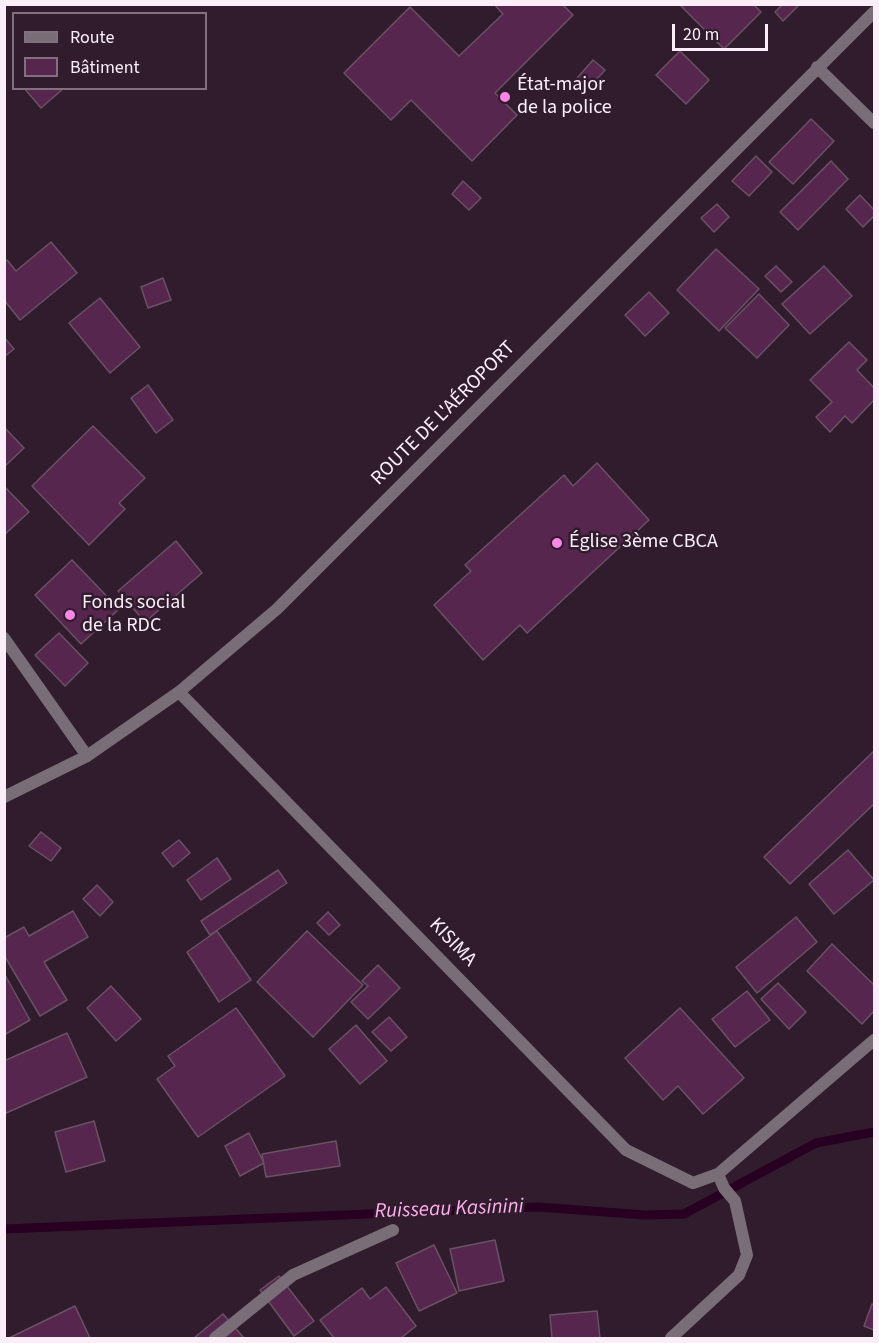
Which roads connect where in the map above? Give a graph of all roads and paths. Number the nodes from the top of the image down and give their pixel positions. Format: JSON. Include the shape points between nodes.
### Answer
{"nodes":[{"id":1,"x":874,"y":12,"type":"edge"},
{"id":2,"x":817,"y":67,"type":"junction"},
{"id":3,"x":874,"y":123,"type":"edge"},
{"id":4,"x":4,"y":638,"type":"edge"},
{"id":5,"x":179,"y":692,"type":"junction"},
{"id":6,"x":87,"y":756,"type":"junction"},
{"id":7,"x":4,"y":797,"type":"edge"},
{"id":8,"x":874,"y":1040,"type":"edge"},
{"id":9,"x":718,"y":1174,"type":"junction"},
{"id":10,"x":393,"y":1230,"type":"dead end"},
{"id":11,"x":215,"y":1338,"type":"edge"},
{"id":12,"x":671,"y":1338,"type":"edge"}],
"edges":[{"from":1,"to":2,"type":"street","name":"ROUTE DE L'AÉROPORT"},
{"from":2,"to":3,"type":"street"},
{"from":2,"to":5,"type":"street","name":"ROUTE DE L'AÉROPORT","via":[[277,609]]},
{"from":4,"to":6,"type":"street"},
{"from":5,"to":6,"type":"street","name":"ROUTE DE L'AÉROPORT"},
{"from":5,"to":9,"type":"street","name":"KISIMA","via":[[626,1150],[693,1183]]},
{"from":6,"to":7,"type":"street","name":"ROUTE DE L'AÉROPORT"},
{"from":8,"to":9,"type":"street"},
{"from":9,"to":12,"type":"street","via":[[735,1202],[747,1255],[739,1275]]},
{"from":10,"to":11,"type":"street","via":[[293,1275]]}]}
